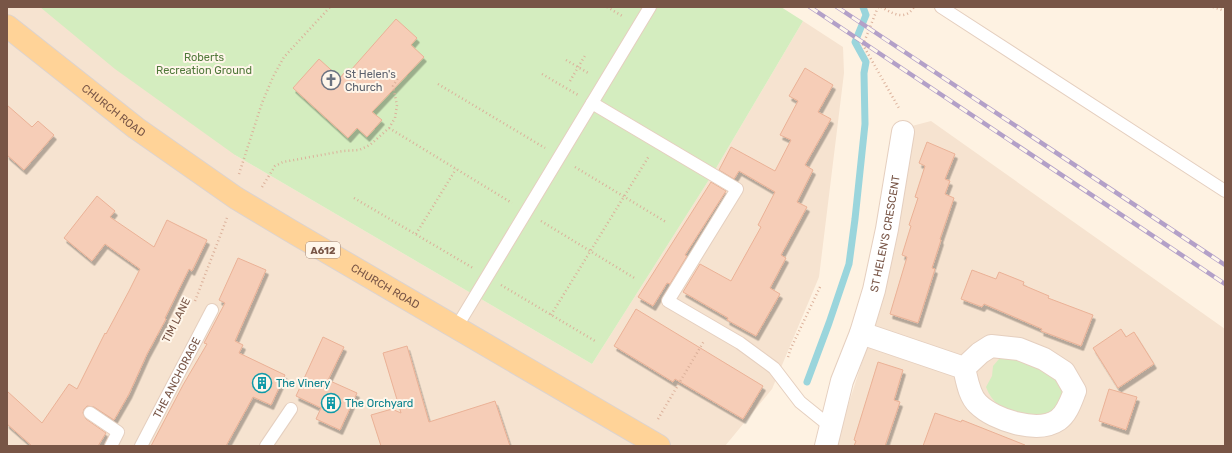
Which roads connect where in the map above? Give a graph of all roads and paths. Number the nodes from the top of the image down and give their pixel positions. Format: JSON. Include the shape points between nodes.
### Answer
{"nodes":[{"id":1,"x":330,"y":7,"type":"edge"},
{"id":2,"x":650,"y":7,"type":"edge"},
{"id":3,"x":878,"y":7,"type":"edge"},
{"id":4,"x":881,"y":7,"type":"edge"},
{"id":5,"x":914,"y":7,"type":"edge"},
{"id":6,"x":941,"y":7,"type":"edge"},
{"id":7,"x":1213,"y":7,"type":"edge"},
{"id":8,"x":1225,"y":11,"type":"edge"},
{"id":9,"x":7,"y":26,"type":"edge"},
{"id":10,"x":586,"y":54,"type":"dead end"},
{"id":11,"x":566,"y":60,"type":"dead end"},
{"id":12,"x":579,"y":67,"type":"junction"},
{"id":13,"x":542,"y":74,"type":"dead end"},
{"id":14,"x":398,"y":78,"type":"dead end"},
{"id":15,"x":570,"y":81,"type":"dead end"},
{"id":16,"x":604,"y":83,"type":"junction"},
{"id":17,"x":592,"y":103,"type":"junction"},
{"id":18,"x":389,"y":128,"type":"junction"},
{"id":19,"x":903,"y":132,"type":"joint"},
{"id":20,"x":398,"y":134,"type":"dead end"},
{"id":21,"x":658,"y":142,"type":"junction"},
{"id":22,"x":456,"y":169,"type":"dead end"},
{"id":23,"x":1225,"y":191,"type":"edge"},
{"id":24,"x":240,"y":200,"type":"junction"},
{"id":25,"x":416,"y":234,"type":"dead end"},
{"id":26,"x":821,"y":285,"type":"dead end"},
{"id":27,"x":195,"y":303,"type":"dead end"},
{"id":28,"x":212,"y":310,"type":"dead end"},
{"id":29,"x":551,"y":315,"type":"dead end"},
{"id":30,"x":713,"y":327,"type":"junction"},
{"id":31,"x":456,"y":328,"type":"junction"},
{"id":32,"x":861,"y":333,"type":"junction"},
{"id":33,"x":964,"y":368,"type":"junction"},
{"id":34,"x":781,"y":377,"type":"junction"},
{"id":35,"x":291,"y":409,"type":"dead end"},
{"id":36,"x":90,"y":413,"type":"dead end"},
{"id":37,"x":828,"y":437,"type":"edge"},
{"id":38,"x":653,"y":442,"type":"edge"},
{"id":39,"x":111,"y":446,"type":"edge"},
{"id":40,"x":141,"y":446,"type":"edge"},
{"id":41,"x":266,"y":446,"type":"edge"}],
"edges":[{"from":1,"to":24,"type":"path","via":[[284,56],[273,77],[252,132]]},
{"from":2,"to":16,"type":"lane"},
{"from":3,"to":19,"type":"path","via":[[863,44],[902,113]]},
{"from":4,"to":5,"type":"path","via":[[904,15],[909,14]]},
{"from":6,"to":23,"type":"lane"},
{"from":7,"to":8,"type":"path"},
{"from":9,"to":24,"type":"main road","name":"CHURCH ROAD","number":"A612","via":[[136,128]]},
{"from":10,"to":12,"type":"path"},
{"from":11,"to":12,"type":"path"},
{"from":12,"to":15,"type":"path"},
{"from":12,"to":16,"type":"path"},
{"from":13,"to":17,"type":"path"},
{"from":14,"to":18,"type":"path","via":[[393,86],[397,105],[395,118]]},
{"from":16,"to":17,"type":"lane"},
{"from":17,"to":21,"type":"lane"},
{"from":17,"to":31,"type":"lane"},
{"from":18,"to":20,"type":"path"},
{"from":18,"to":24,"type":"path","via":[[370,145],[359,150],[294,159],[279,164]]},
{"from":19,"to":32,"type":"street","name":"ST HELEN'S CRESCENT","via":[[886,237]]},
{"from":21,"to":29,"type":"path"},
{"from":21,"to":30,"type":"lane","via":[[736,188],[668,301]]},
{"from":22,"to":25,"type":"path"},
{"from":24,"to":27,"type":"path","name":"TIM LANE","via":[[228,213]]},
{"from":24,"to":31,"type":"main road","name":"CHURCH ROAD","number":"A612"},
{"from":26,"to":34,"type":"path","via":[[791,348]]},
{"from":28,"to":40,"type":"lane","name":"THE ANCHORAGE"},
{"from":30,"to":34,"type":"lane","via":[[774,368]]},
{"from":30,"to":38,"type":"path"},
{"from":31,"to":38,"type":"main road","name":"CHURCH ROAD","number":"A612"},
{"from":32,"to":33,"type":"street"},
{"from":32,"to":37,"type":"street","name":"ST HELEN'S CRESCENT","via":[[842,381]]},
{"from":33,"to":33,"type":"street","via":[[991,346],[1019,349],[1044,359],[1064,372],[1075,391],[1068,408],[1058,420],[1045,426],[1025,425],[994,416],[977,404],[968,386]]},
{"from":34,"to":37,"type":"lane"},
{"from":35,"to":41,"type":"lane"},
{"from":36,"to":39,"type":"lane","via":[[118,432]]}]}
